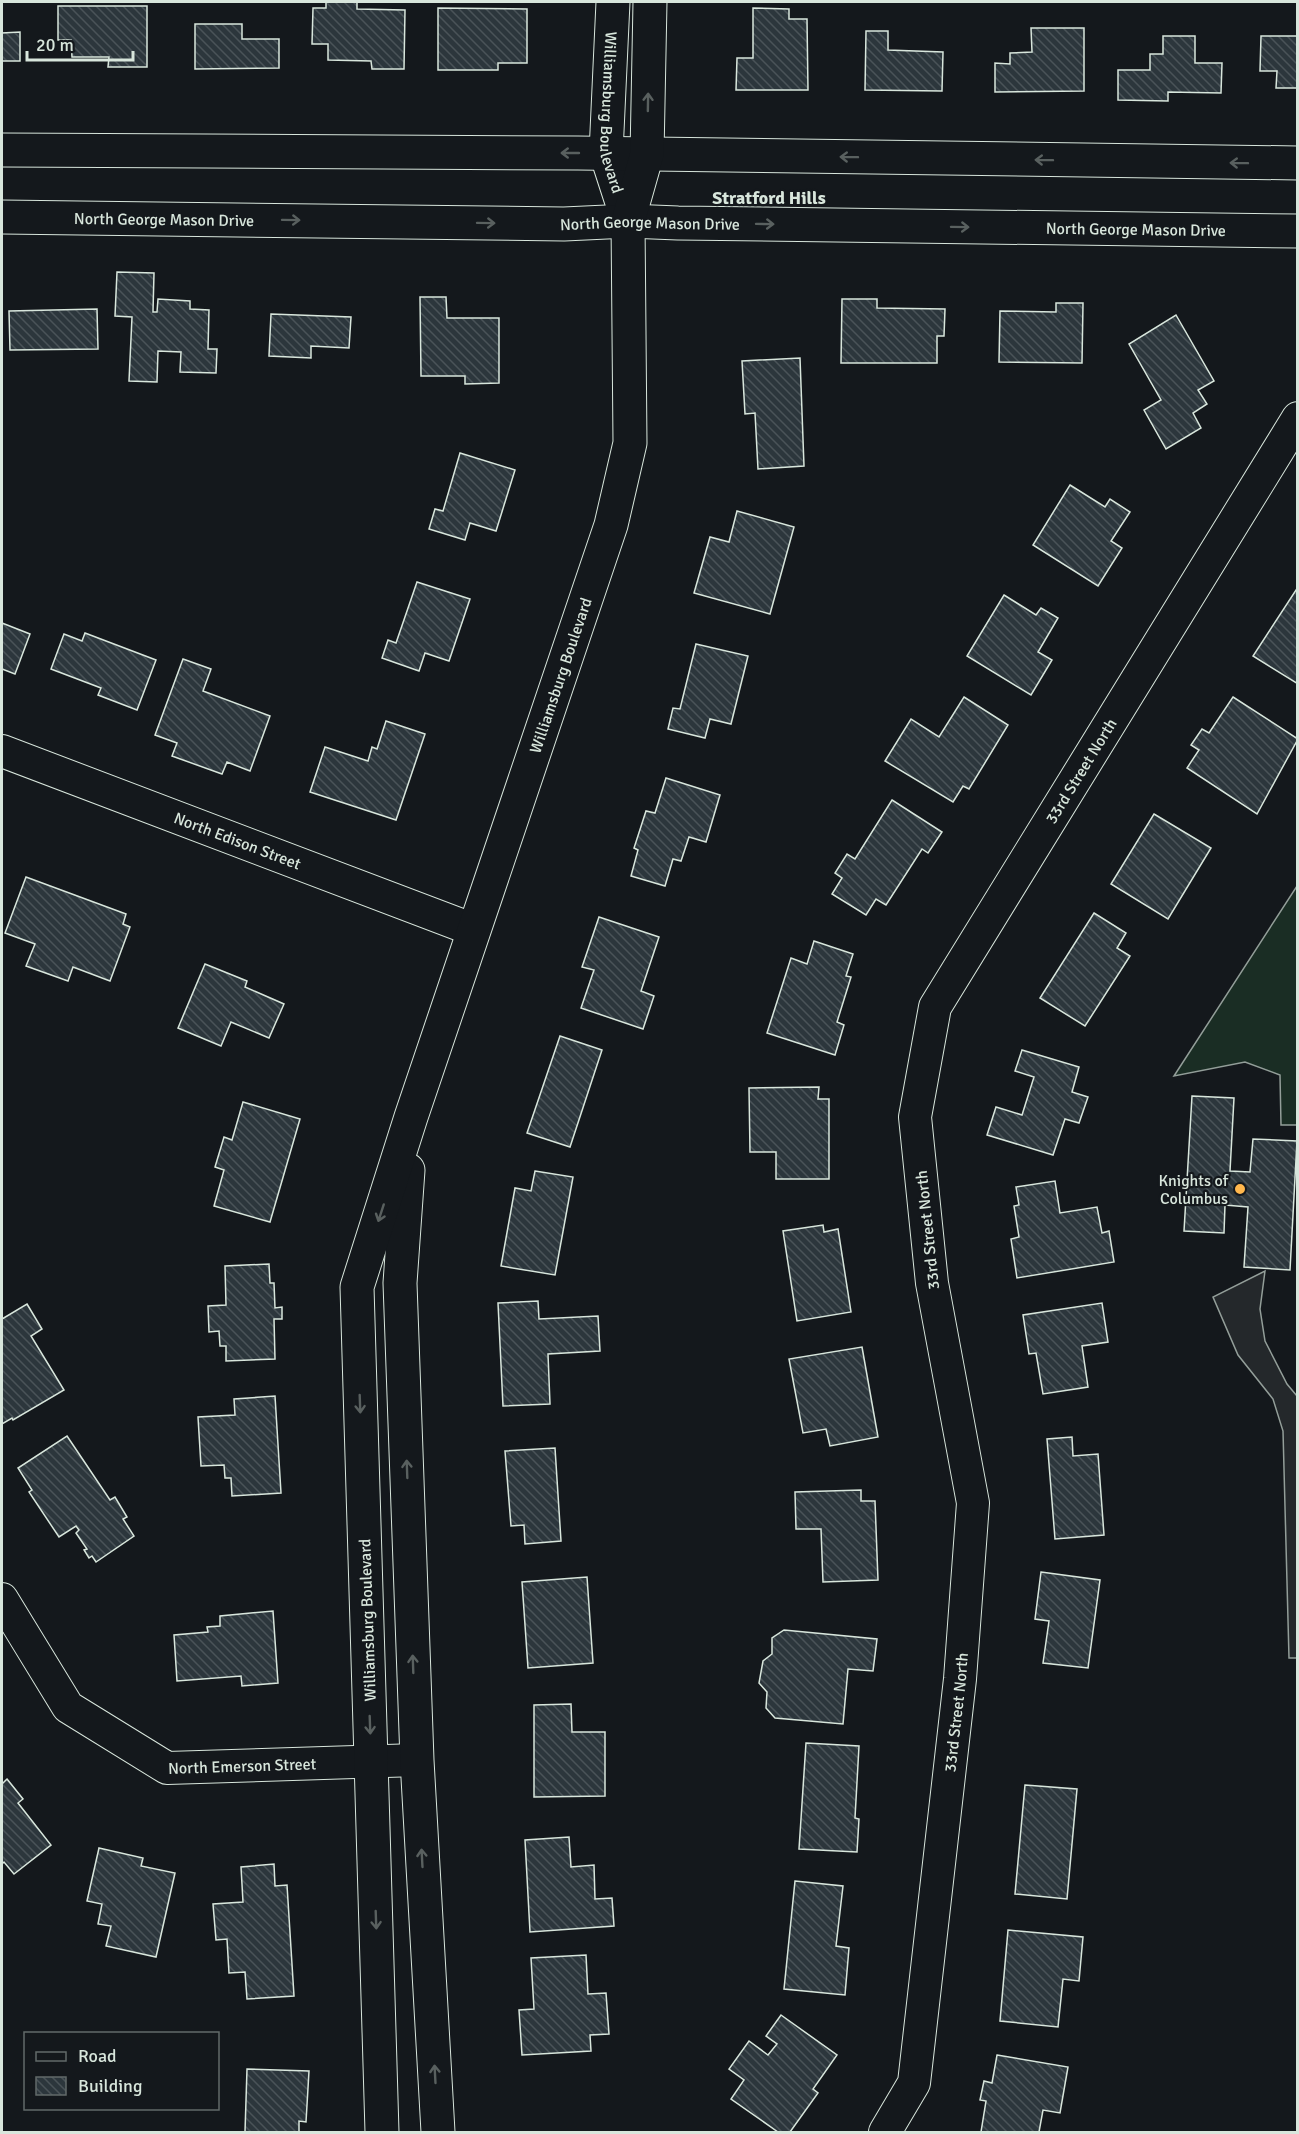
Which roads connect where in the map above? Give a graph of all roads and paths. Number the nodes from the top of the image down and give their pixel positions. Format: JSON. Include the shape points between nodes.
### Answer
{"nodes":[{"id":1,"x":613,"y":2,"type":"edge"},
{"id":2,"x":650,"y":2,"type":"edge"},
{"id":3,"x":2,"y":150,"type":"edge"},
{"id":4,"x":606,"y":153,"type":"junction"},
{"id":5,"x":647,"y":154,"type":"junction"},
{"id":6,"x":1298,"y":164,"type":"edge"},
{"id":7,"x":2,"y":217,"type":"edge"},
{"id":8,"x":628,"y":221,"type":"junction"},
{"id":9,"x":1298,"y":231,"type":"edge"},
{"id":10,"x":1298,"y":418,"type":"edge"},
{"id":11,"x":2,"y":751,"type":"edge"},
{"id":12,"x":474,"y":930,"type":"junction"},
{"id":13,"x":411,"y":1117,"type":"junction"},
{"id":14,"x":2,"y":1599,"type":"edge"},
{"id":15,"x":417,"y":1760,"type":"junction"},
{"id":16,"x":372,"y":1762,"type":"junction"},
{"id":17,"x":382,"y":2133,"type":"edge"},
{"id":18,"x":438,"y":2133,"type":"edge"},
{"id":19,"x":885,"y":2133,"type":"edge"}],
"edges":[{"from":1,"to":4,"type":"main road","name":"Williamsburg Boulevard"},
{"from":5,"to":2,"type":"main road","name":"Williamsburg Boulevard","one_way":true},
{"from":4,"to":3,"type":"main road","one_way":true},
{"from":4,"to":5,"type":"main road"},
{"from":4,"to":8,"type":"main road","name":"Williamsburg Boulevard"},
{"from":6,"to":5,"type":"main road","one_way":true},
{"from":5,"to":8,"type":"main road","name":"Williamsburg Boulevard"},
{"from":7,"to":8,"type":"main road","name":"North George Mason Drive","one_way":true,"via":[[564,224]]},
{"from":8,"to":9,"type":"main road","name":"North George Mason Drive","one_way":true},
{"from":8,"to":12,"type":"main road","name":"Williamsburg Boulevard","via":[[630,443],[611,525]]},
{"from":10,"to":19,"type":"street","name":"33rd Street North","via":[[935,1007],[915,1117],[932,1283],[973,1503],[960,1678],[914,2083]]},
{"from":11,"to":12,"type":"street","name":"North Edison Street"},
{"from":12,"to":13,"type":"main road","name":"Williamsburg Boulevard"},
{"from":15,"to":13,"type":"main road","name":"Williamsburg Boulevard","one_way":true,"via":[[400,1283]]},
{"from":13,"to":16,"type":"main road","name":"Williamsburg Boulevard","one_way":true,"via":[[357,1287]]},
{"from":14,"to":16,"type":"street","name":"North Emerson Street","via":[[68,1707],[167,1768]]},
{"from":15,"to":16,"type":"street","name":"North Emerson Street"},
{"from":18,"to":15,"type":"main road","name":"Williamsburg Boulevard","one_way":true},
{"from":16,"to":17,"type":"main road","name":"Williamsburg Boulevard","one_way":true}]}
